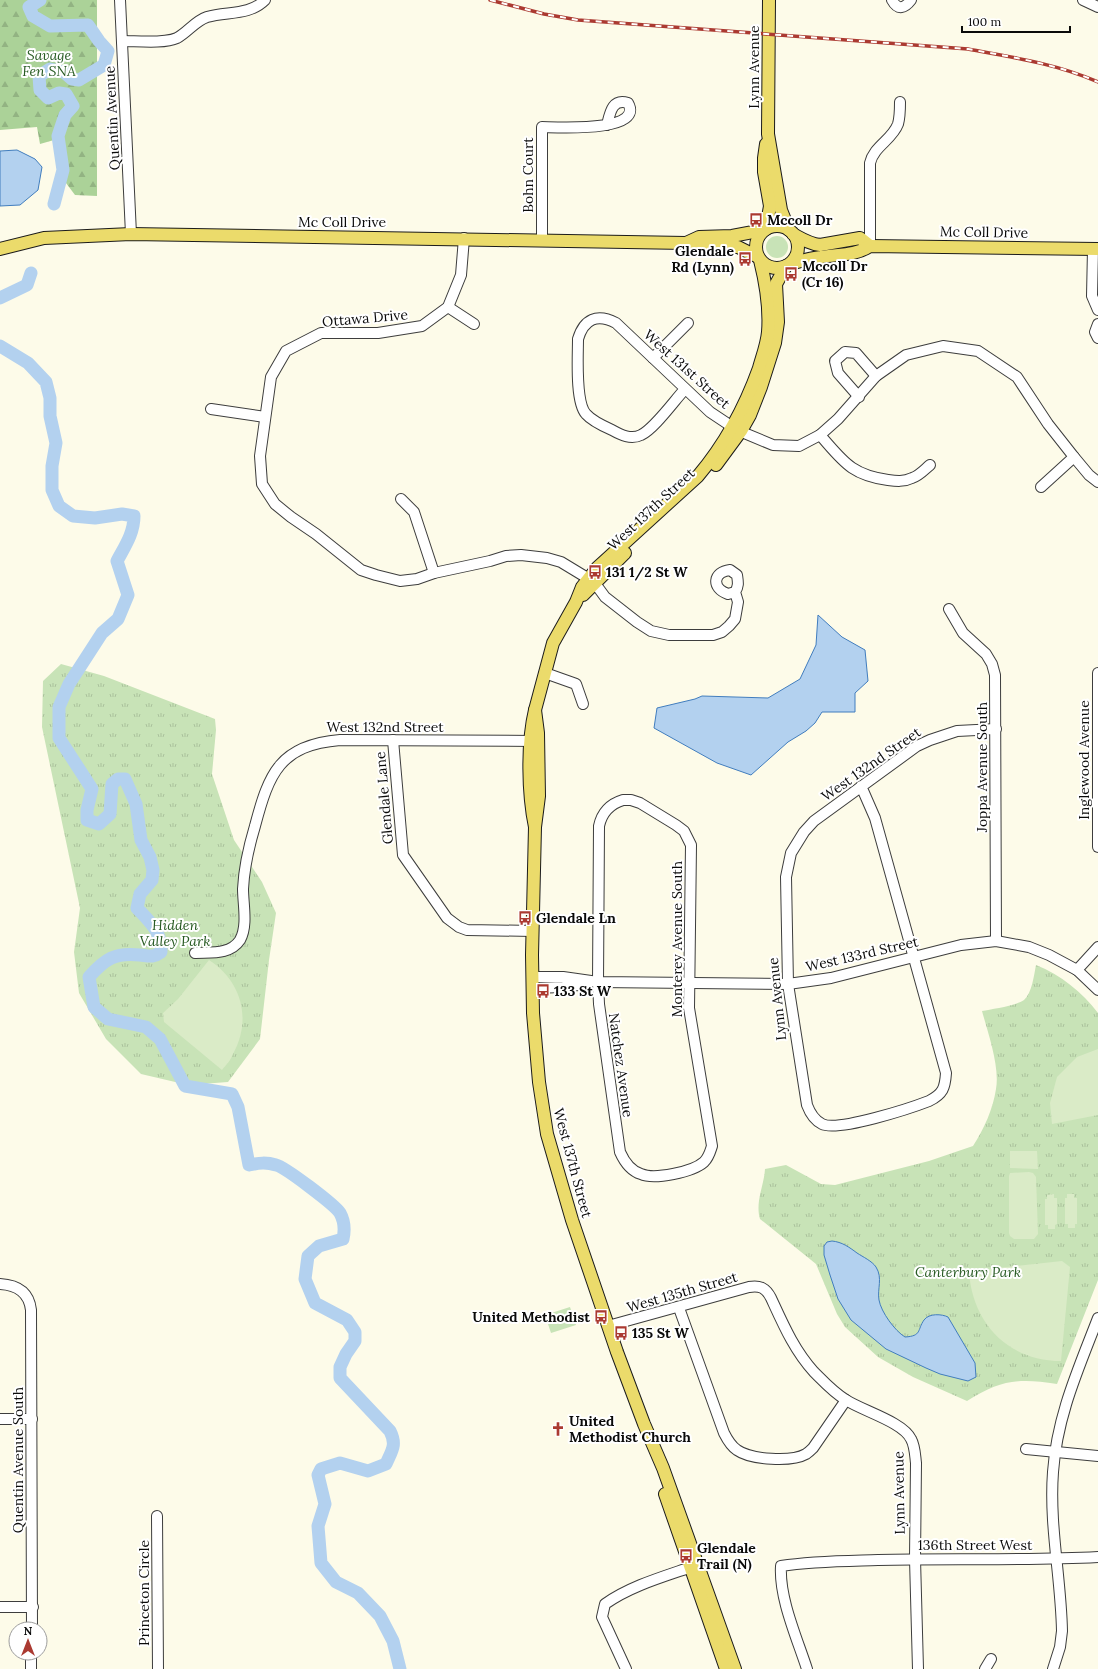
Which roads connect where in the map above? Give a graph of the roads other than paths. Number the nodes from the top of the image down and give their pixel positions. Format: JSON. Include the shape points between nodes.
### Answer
{"nodes":[{"id":1,"x":120,"y":0,"type":"edge"},
{"id":2,"x":265,"y":0,"type":"edge"},
{"id":3,"x":769,"y":0,"type":"edge"},
{"id":4,"x":892,"y":0,"type":"edge"},
{"id":5,"x":911,"y":0,"type":"edge"},
{"id":6,"x":1083,"y":0,"type":"edge"},
{"id":7,"x":1097,"y":5,"type":"edge"},
{"id":8,"x":122,"y":41,"type":"junction"},
{"id":9,"x":900,"y":102,"type":"dead end"},
{"id":10,"x":607,"y":125,"type":"dead end"},
{"id":11,"x":768,"y":134,"type":"junction"},
{"id":12,"x":765,"y":230,"type":"junction"},
{"id":13,"x":791,"y":232,"type":"junction"},
{"id":14,"x":131,"y":234,"type":"junction"},
{"id":15,"x":464,"y":238,"type":"junction"},
{"id":16,"x":542,"y":241,"type":"junction"},
{"id":17,"x":686,"y":243,"type":"junction"},
{"id":18,"x":870,"y":246,"type":"junction"},
{"id":19,"x":0,"y":249,"type":"edge"},
{"id":20,"x":1096,"y":249,"type":"edge"},
{"id":21,"x":759,"y":258,"type":"junction"},
{"id":22,"x":788,"y":265,"type":"junction"},
{"id":23,"x":448,"y":307,"type":"junction"},
{"id":24,"x":1098,"y":310,"type":"edge"},
{"id":25,"x":688,"y":323,"type":"dead end"},
{"id":26,"x":474,"y":324,"type":"dead end"},
{"id":27,"x":1098,"y":324,"type":"edge"},
{"id":28,"x":1098,"y":338,"type":"edge"},
{"id":29,"x":771,"y":342,"type":"junction"},
{"id":30,"x":653,"y":358,"type":"junction"},
{"id":31,"x":876,"y":376,"type":"junction"},
{"id":32,"x":685,"y":389,"type":"junction"},
{"id":33,"x":859,"y":397,"type":"junction"},
{"id":34,"x":211,"y":409,"type":"dead end"},
{"id":35,"x":265,"y":417,"type":"junction"},
{"id":36,"x":736,"y":429,"type":"junction"},
{"id":37,"x":820,"y":435,"type":"junction"},
{"id":38,"x":1074,"y":457,"type":"junction"},
{"id":39,"x":930,"y":465,"type":"dead end"},
{"id":40,"x":1098,"y":482,"type":"edge"},
{"id":41,"x":1041,"y":487,"type":"dead end"},
{"id":42,"x":401,"y":499,"type":"dead end"},
{"id":43,"x":434,"y":573,"type":"junction"},
{"id":44,"x":591,"y":581,"type":"junction"},
{"id":45,"x":735,"y":592,"type":"dead end"},
{"id":46,"x":949,"y":609,"type":"dead end"},
{"id":47,"x":545,"y":673,"type":"junction"},
{"id":48,"x":1098,"y":673,"type":"edge"},
{"id":49,"x":583,"y":704,"type":"dead end"},
{"id":50,"x":996,"y":729,"type":"junction"},
{"id":51,"x":1098,"y":731,"type":"edge"},
{"id":52,"x":393,"y":740,"type":"junction"},
{"id":53,"x":534,"y":741,"type":"junction"},
{"id":54,"x":861,"y":786,"type":"junction"},
{"id":55,"x":660,"y":815,"type":"joint"},
{"id":56,"x":797,"y":842,"type":"joint"},
{"id":57,"x":1098,"y":847,"type":"edge"},
{"id":58,"x":533,"y":931,"type":"junction"},
{"id":59,"x":996,"y":941,"type":"junction"},
{"id":60,"x":1098,"y":947,"type":"edge"},
{"id":61,"x":195,"y":953,"type":"dead end"},
{"id":62,"x":915,"y":957,"type":"junction"},
{"id":63,"x":1077,"y":970,"type":"junction"},
{"id":64,"x":533,"y":982,"type":"junction"},
{"id":65,"x":598,"y":982,"type":"junction"},
{"id":66,"x":689,"y":982,"type":"junction"},
{"id":67,"x":788,"y":984,"type":"junction"},
{"id":68,"x":1098,"y":990,"type":"edge"},
{"id":69,"x":675,"y":1173,"type":"joint"},
{"id":70,"x":0,"y":1284,"type":"edge"},
{"id":71,"x":763,"y":1288,"type":"joint"},
{"id":72,"x":679,"y":1308,"type":"junction"},
{"id":73,"x":1097,"y":1321,"type":"edge"},
{"id":74,"x":608,"y":1326,"type":"junction"},
{"id":75,"x":846,"y":1400,"type":"junction"},
{"id":76,"x":0,"y":1419,"type":"edge"},
{"id":77,"x":32,"y":1419,"type":"junction"},
{"id":78,"x":1026,"y":1449,"type":"dead end"},
{"id":79,"x":1056,"y":1452,"type":"junction"},
{"id":80,"x":1098,"y":1456,"type":"edge"},
{"id":81,"x":157,"y":1516,"type":"dead end"},
{"id":82,"x":1098,"y":1557,"type":"edge"},
{"id":83,"x":915,"y":1559,"type":"junction"},
{"id":84,"x":1056,"y":1559,"type":"junction"},
{"id":85,"x":694,"y":1565,"type":"junction"},
{"id":86,"x":0,"y":1607,"type":"edge"},
{"id":87,"x":33,"y":1607,"type":"junction"},
{"id":88,"x":32,"y":1621,"type":"edge"},
{"id":89,"x":991,"y":1659,"type":"dead end"},
{"id":90,"x":158,"y":1669,"type":"edge"},
{"id":91,"x":626,"y":1669,"type":"edge"},
{"id":92,"x":726,"y":1669,"type":"edge"},
{"id":93,"x":735,"y":1669,"type":"edge"},
{"id":94,"x":807,"y":1669,"type":"edge"},
{"id":95,"x":918,"y":1669,"type":"edge"},
{"id":96,"x":985,"y":1669,"type":"edge"},
{"id":97,"x":1053,"y":1669,"type":"edge"}],
"edges":[{"from":1,"to":8,"type":"street","name":"Quentin Avenue"},
{"from":2,"to":8,"type":"street","via":[[243,12],[220,13],[205,17],[177,38]]},
{"from":3,"to":11,"type":"main road","name":"Lynn Avenue"},
{"from":4,"to":5,"type":"street","via":[[895,5],[904,8]]},
{"from":6,"to":7,"type":"street"},
{"from":8,"to":14,"type":"street","name":"Quentin Avenue"},
{"from":9,"to":18,"type":"street","via":[[898,124],[874,152],[870,163]]},
{"from":10,"to":16,"type":"street","name":"Bohn Court","via":[[585,128],[542,127]]},
{"from":11,"to":12,"type":"main road","name":"Lynn Avenue","via":[[764,158],[770,206]]},
{"from":11,"to":13,"type":"main road","name":"Lynn Avenue","via":[[781,210]]},
{"from":12,"to":13,"type":"main road","via":[[780,227]]},
{"from":12,"to":17,"type":"main road","name":"Mc Coll Drive","via":[[732,236],[699,237]]},
{"from":12,"to":21,"type":"main road","via":[[757,240],[756,251]]},
{"from":13,"to":18,"type":"main road","name":"Mc Coll Drive","via":[[814,244],[860,238]]},
{"from":13,"to":22,"type":"main road","via":[[796,239],[798,250]]},
{"from":14,"to":15,"type":"main road","name":"Mc Coll Drive"},
{"from":14,"to":19,"type":"main road","name":"Mc Coll Drive","via":[[44,238]]},
{"from":15,"to":16,"type":"main road","name":"Mc Coll Drive"},
{"from":15,"to":23,"type":"street","via":[[461,275]]},
{"from":16,"to":17,"type":"main road","name":"Mc Coll Drive"},
{"from":17,"to":21,"type":"main road","name":"Mc Coll Drive","via":[[699,247],[738,248]]},
{"from":18,"to":20,"type":"main road","name":"Mc Coll Drive"},
{"from":18,"to":22,"type":"main road","name":"Mc Coll Drive","via":[[854,254],[820,257]]},
{"from":20,"to":24,"type":"street","via":[[1092,296]]},
{"from":21,"to":22,"type":"main road","via":[[764,264],[775,268]]},
{"from":21,"to":29,"type":"main road","via":[[768,297],[768,333]]},
{"from":22,"to":29,"type":"main road","via":[[776,284],[778,322]]},
{"from":23,"to":26,"type":"street"},
{"from":23,"to":35,"type":"street","name":"Ottawa Drive","via":[[422,326],[378,333],[322,333],[286,351],[271,377]]},
{"from":25,"to":30,"type":"street"},
{"from":27,"to":28,"type":"street","via":[[1095,332]]},
{"from":29,"to":36,"type":"main road","name":"West 137th Street"},
{"from":30,"to":32,"type":"street","name":"West 131st Street"},
{"from":30,"to":32,"type":"street","name":"West 131st Street","via":[[616,323],[599,318],[590,320],[578,339],[578,396],[585,414],[621,435],[639,436],[648,431]]},
{"from":31,"to":33,"type":"street","name":"West 131st Street"},
{"from":31,"to":33,"type":"street","via":[[856,353],[845,352],[835,361],[838,373]]},
{"from":31,"to":38,"type":"street","name":"West 131st Street","via":[[906,355],[943,346],[978,351],[1017,377],[1048,424]]},
{"from":32,"to":36,"type":"street","name":"West 131st Street","via":[[710,412]]},
{"from":33,"to":37,"type":"street","name":"West 131st Street"},
{"from":34,"to":35,"type":"street"},
{"from":35,"to":43,"type":"street","name":"Ottawa Drive","via":[[260,456],[262,484],[275,504],[360,570],[400,581]]},
{"from":36,"to":37,"type":"street","name":"West 131st Street","via":[[773,445],[799,446]]},
{"from":36,"to":44,"type":"main road","name":"West 137th Street","via":[[725,454],[691,494]]},
{"from":37,"to":39,"type":"street","via":[[849,467],[872,478],[901,481],[913,478]]},
{"from":38,"to":40,"type":"street","name":"West 131st Street"},
{"from":38,"to":41,"type":"street"},
{"from":42,"to":43,"type":"street","via":[[414,512]]},
{"from":43,"to":44,"type":"street","name":"Ottawa Drive","via":[[490,562],[506,556],[521,555],[561,562]]},
{"from":44,"to":45,"type":"street","name":"Ottawa Drive","via":[[637,622],[651,630],[669,635],[713,635],[722,632],[735,619],[738,602]]},
{"from":44,"to":47,"type":"main road","name":"West 137th Street","via":[[553,643]]},
{"from":46,"to":50,"type":"street","name":"Joppa Avenue South","via":[[963,633],[986,654],[992,664],[995,675]]},
{"from":47,"to":49,"type":"street","via":[[576,684]]},
{"from":47,"to":53,"type":"main road","name":"West 137th Street","via":[[535,710]]},
{"from":48,"to":51,"type":"street","name":"Inglewood Avenue"},
{"from":50,"to":54,"type":"street","name":"West 132nd Street","via":[[957,731],[930,740],[917,746]]},
{"from":50,"to":59,"type":"street","name":"Joppa Avenue South"},
{"from":51,"to":57,"type":"street","name":"Inglewood Avenue"},
{"from":52,"to":53,"type":"street","name":"West 132nd Street"},
{"from":52,"to":58,"type":"street","name":"Glendale Lane","via":[[403,855],[443,912],[453,923],[467,930]]},
{"from":52,"to":61,"type":"street","name":"West 132nd Street","via":[[320,742],[302,748],[278,766],[263,795],[249,850],[244,879],[243,930],[240,939],[224,951]]},
{"from":53,"to":58,"type":"main road","name":"West 137th Street","via":[[539,796],[535,827]]},
{"from":54,"to":56,"type":"street","name":"West 132nd Street","via":[[814,821]]},
{"from":54,"to":62,"type":"street","via":[[875,818]]},
{"from":55,"to":65,"type":"street","name":"Natchez Avenue","via":[[640,803],[623,800],[610,806],[601,819]]},
{"from":55,"to":66,"type":"street","name":"Monterey Avenue South","via":[[684,831],[692,845]]},
{"from":56,"to":67,"type":"street","name":"Lynn Avenue","via":[[791,853],[786,877]]},
{"from":58,"to":64,"type":"main road","name":"West 137th Street"},
{"from":59,"to":62,"type":"street","name":"West 133rd Street","via":[[961,945]]},
{"from":59,"to":63,"type":"street","name":"West 133rd Street","via":[[1014,943],[1042,952]]},
{"from":60,"to":63,"type":"street"},
{"from":62,"to":67,"type":"street","name":"West 133rd Street","via":[[831,978]]},
{"from":62,"to":67,"type":"street","name":"Lynn Avenue","via":[[946,1073],[944,1088],[938,1096],[915,1106],[843,1126],[822,1125],[807,1105]]},
{"from":63,"to":68,"type":"street"},
{"from":64,"to":65,"type":"street","name":"West 133rd Street","via":[[563,987]]},
{"from":64,"to":74,"type":"main road","name":"West 137th Street","via":[[534,1034],[547,1134],[572,1220]]},
{"from":65,"to":66,"type":"street","name":"West 133rd Street"},
{"from":65,"to":69,"type":"street","name":"Natchez Avenue","via":[[600,1018],[620,1152],[624,1160],[639,1174],[658,1176]]},
{"from":66,"to":67,"type":"street","name":"West 133rd Street"},
{"from":66,"to":69,"type":"street","name":"Monterey Avenue South","via":[[690,1015],[712,1146],[709,1156],[703,1163],[695,1168]]},
{"from":70,"to":77,"type":"street","name":"Quentin Avenue South","via":[[15,1286],[24,1292],[30,1303]]},
{"from":71,"to":72,"type":"street","name":"West 135th Street","via":[[749,1287]]},
{"from":71,"to":75,"type":"street","name":"Lynn Avenue","via":[[768,1292],[803,1359]]},
{"from":72,"to":74,"type":"street","name":"West 135th Street"},
{"from":72,"to":75,"type":"street","via":[[724,1433],[737,1450],[754,1457],[771,1458],[794,1457],[807,1453]]},
{"from":73,"to":79,"type":"street","via":[[1068,1394]]},
{"from":74,"to":85,"type":"main road","name":"West 137th Street","via":[[644,1424],[649,1449]]},
{"from":75,"to":83,"type":"street","name":"Lynn Avenue","via":[[896,1424],[911,1439],[916,1463]]},
{"from":76,"to":77,"type":"street"},
{"from":77,"to":87,"type":"street","name":"Quentin Avenue South"},
{"from":78,"to":79,"type":"street"},
{"from":79,"to":80,"type":"street"},
{"from":79,"to":84,"type":"street","via":[[1052,1495]]},
{"from":81,"to":90,"type":"street","name":"Princeton Circle"},
{"from":82,"to":84,"type":"street","name":"136th Street West"},
{"from":83,"to":84,"type":"street","name":"136th Street West"},
{"from":83,"to":94,"type":"street","name":"136th Street West","via":[[811,1561],[781,1566],[780,1577],[788,1611]]},
{"from":83,"to":95,"type":"street","name":"Lynn Avenue"},
{"from":84,"to":97,"type":"street","via":[[1062,1631]]},
{"from":85,"to":91,"type":"street","via":[[632,1588],[605,1604],[602,1617]]},
{"from":85,"to":92,"type":"main road"},
{"from":85,"to":93,"type":"main road"},
{"from":86,"to":87,"type":"street"},
{"from":87,"to":88,"type":"street","name":"Quentin Avenue South"},
{"from":89,"to":96,"type":"street"}]}
